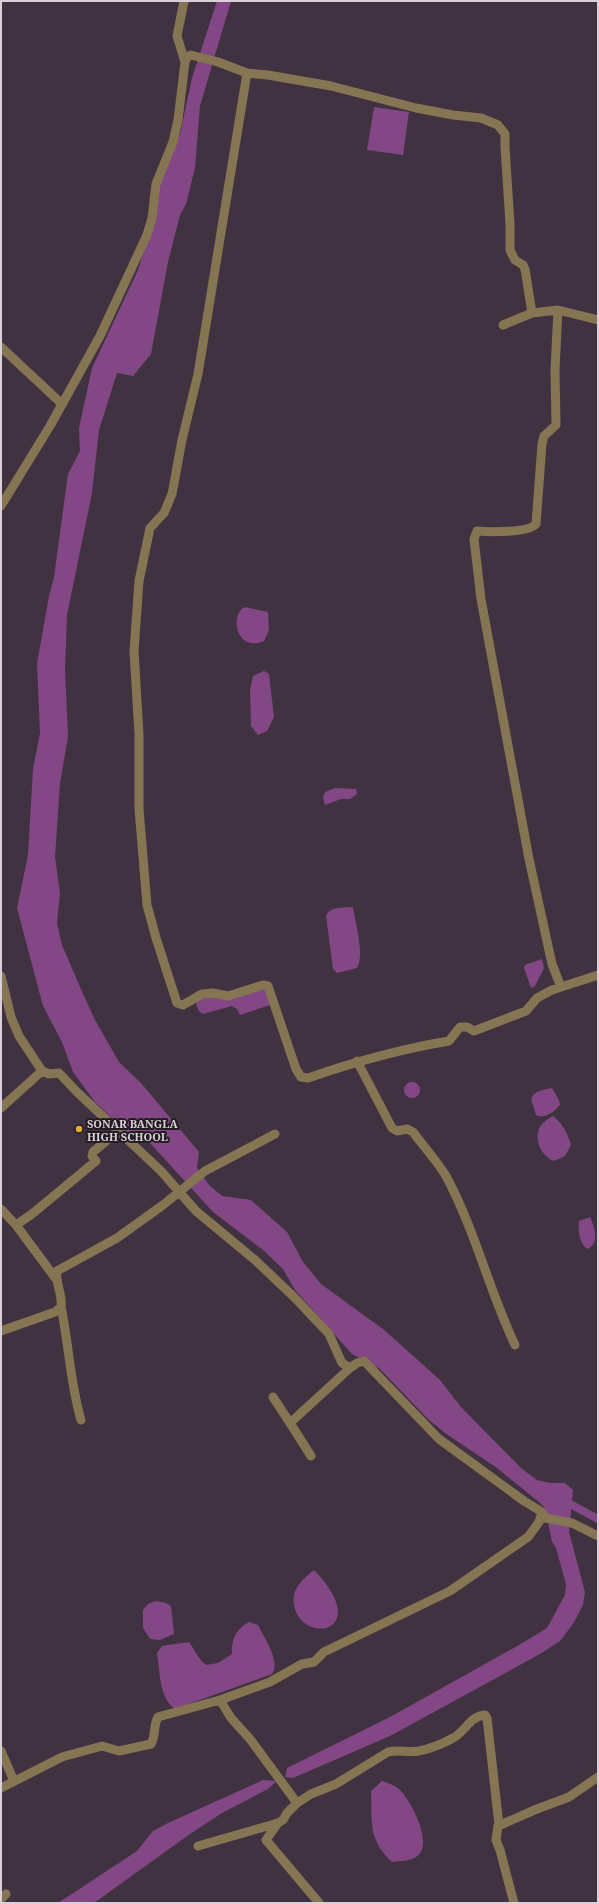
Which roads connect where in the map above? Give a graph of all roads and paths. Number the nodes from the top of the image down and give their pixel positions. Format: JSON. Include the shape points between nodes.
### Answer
{"nodes":[{"id":1,"x":184,"y":1,"type":"edge"},
{"id":2,"x":188,"y":59,"type":"junction"},
{"id":3,"x":247,"y":73,"type":"junction"},
{"id":4,"x":558,"y":310,"type":"junction"},
{"id":5,"x":532,"y":312,"type":"junction"},
{"id":6,"x":598,"y":320,"type":"edge"},
{"id":7,"x":503,"y":325,"type":"dead end"},
{"id":8,"x":1,"y":347,"type":"edge"},
{"id":9,"x":62,"y":404,"type":"junction"},
{"id":10,"x":1,"y":506,"type":"edge"},
{"id":11,"x":598,"y":975,"type":"edge"},
{"id":12,"x":1,"y":976,"type":"edge"},
{"id":13,"x":561,"y":987,"type":"junction"},
{"id":14,"x":358,"y":1061,"type":"junction"},
{"id":15,"x":42,"y":1071,"type":"junction"},
{"id":16,"x":1,"y":1108,"type":"edge"},
{"id":17,"x":118,"y":1131,"type":"junction"},
{"id":18,"x":275,"y":1134,"type":"dead end"},
{"id":19,"x":181,"y":1190,"type":"junction"},
{"id":20,"x":1,"y":1209,"type":"edge"},
{"id":21,"x":16,"y":1224,"type":"junction"},
{"id":22,"x":56,"y":1279,"type":"junction"},
{"id":23,"x":61,"y":1307,"type":"junction"},
{"id":24,"x":1,"y":1331,"type":"edge"},
{"id":25,"x":516,"y":1345,"type":"dead end"},
{"id":26,"x":350,"y":1368,"type":"junction"},
{"id":27,"x":273,"y":1397,"type":"dead end"},
{"id":28,"x":81,"y":1420,"type":"dead end"},
{"id":29,"x":290,"y":1423,"type":"junction"},
{"id":30,"x":311,"y":1456,"type":"dead end"},
{"id":31,"x":544,"y":1515,"type":"junction"},
{"id":32,"x":598,"y":1536,"type":"edge"},
{"id":33,"x":220,"y":1700,"type":"junction"},
{"id":34,"x":1,"y":1751,"type":"edge"},
{"id":35,"x":598,"y":1777,"type":"edge"},
{"id":36,"x":14,"y":1781,"type":"junction"},
{"id":37,"x":1,"y":1788,"type":"edge"},
{"id":38,"x":297,"y":1804,"type":"junction"},
{"id":39,"x":278,"y":1823,"type":"junction"},
{"id":40,"x":499,"y":1825,"type":"junction"},
{"id":41,"x":198,"y":1846,"type":"dead end"},
{"id":42,"x":319,"y":1903,"type":"edge"},
{"id":43,"x":514,"y":1903,"type":"edge"}],
"edges":[{"from":1,"to":2,"type":"street","via":[[177,36]]},
{"from":2,"to":3,"type":"street","via":[[218,62]]},
{"from":2,"to":9,"type":"street","via":[[173,142],[156,184],[147,235],[100,336]]},
{"from":3,"to":5,"type":"street","via":[[331,86],[416,108],[481,118],[498,124],[506,140],[510,250],[515,260],[525,269]]},
{"from":3,"to":14,"type":"street","via":[[198,374],[172,494],[164,514],[150,528],[139,581],[134,651],[139,809],[148,906],[177,1003],[183,1005],[202,994],[228,996],[263,985],[268,986],[301,1077],[308,1078]]},
{"from":4,"to":5,"type":"street"},
{"from":4,"to":6,"type":"street"},
{"from":4,"to":13,"type":"street","via":[[554,369],[556,425],[544,436],[542,444],[536,524],[531,528],[498,532],[477,531],[474,539],[481,599],[529,859],[552,964]]},
{"from":5,"to":7,"type":"street"},
{"from":8,"to":9,"type":"street"},
{"from":9,"to":10,"type":"street"},
{"from":11,"to":13,"type":"street"},
{"from":12,"to":15,"type":"street","via":[[11,1017],[19,1036]]},
{"from":13,"to":14,"type":"street","via":[[537,998],[526,1011],[483,1029],[474,1031],[460,1027],[449,1041]]},
{"from":14,"to":25,"type":"street","via":[[392,1128],[397,1132],[407,1129],[413,1132],[445,1175],[469,1226],[504,1322]]},
{"from":15,"to":16,"type":"street"},
{"from":15,"to":17,"type":"street","via":[[49,1074],[59,1073]]},
{"from":17,"to":19,"type":"street"},
{"from":17,"to":21,"type":"street","via":[[93,1152],[92,1156],[96,1161],[32,1214]]},
{"from":18,"to":19,"type":"street","via":[[205,1171]]},
{"from":19,"to":22,"type":"street","via":[[117,1238],[57,1271]]},
{"from":19,"to":26,"type":"street","via":[[196,1211],[255,1260],[294,1297],[329,1334],[342,1362]]},
{"from":20,"to":21,"type":"street"},
{"from":21,"to":22,"type":"street"},
{"from":22,"to":23,"type":"street","via":[[62,1301]]},
{"from":23,"to":24,"type":"street","via":[[55,1312]]},
{"from":23,"to":28,"type":"street","via":[[75,1398]]},
{"from":26,"to":29,"type":"street"},
{"from":26,"to":31,"type":"street","via":[[364,1361],[439,1439]]},
{"from":27,"to":29,"type":"street"},
{"from":29,"to":30,"type":"street"},
{"from":31,"to":32,"type":"street","via":[[572,1523]]},
{"from":31,"to":33,"type":"street","via":[[528,1537],[450,1590],[324,1652],[314,1662],[302,1664],[270,1682]]},
{"from":33,"to":36,"type":"street","via":[[158,1717],[155,1722],[154,1740],[148,1745],[119,1751],[102,1746],[62,1758]]},
{"from":33,"to":38,"type":"street"},
{"from":34,"to":36,"type":"street"},
{"from":35,"to":40,"type":"street","via":[[569,1797]]},
{"from":36,"to":37,"type":"street"},
{"from":38,"to":39,"type":"street"},
{"from":38,"to":40,"type":"street","via":[[311,1794],[354,1774],[388,1752],[419,1751],[455,1737],[475,1718],[485,1715],[491,1744]]},
{"from":39,"to":41,"type":"street"},
{"from":39,"to":42,"type":"street","via":[[266,1840]]},
{"from":40,"to":43,"type":"street","via":[[496,1840]]}]}
